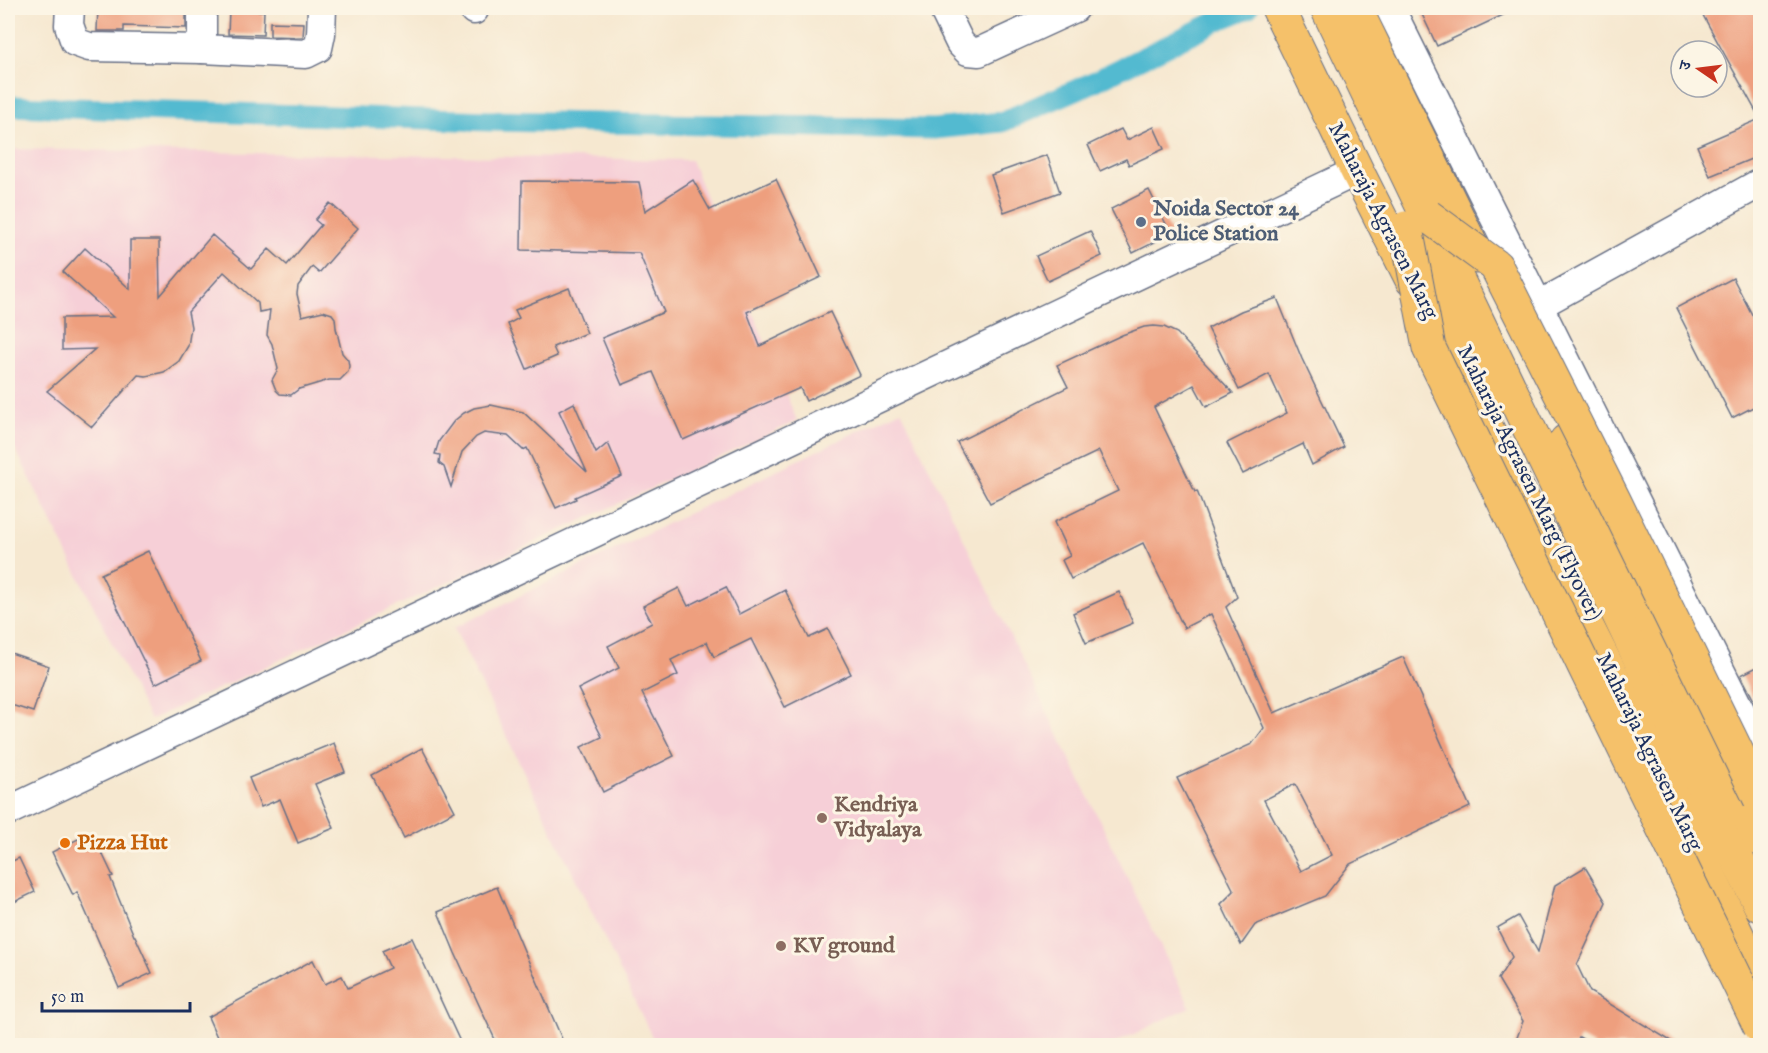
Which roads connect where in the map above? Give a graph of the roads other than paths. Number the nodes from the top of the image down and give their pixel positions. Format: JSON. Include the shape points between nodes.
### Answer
{"nodes":[{"id":1,"x":70,"y":8,"type":"edge"},
{"id":2,"x":202,"y":8,"type":"edge"},
{"id":3,"x":322,"y":8,"type":"edge"},
{"id":4,"x":943,"y":8,"type":"edge"},
{"id":5,"x":1075,"y":8,"type":"edge"},
{"id":6,"x":1278,"y":8,"type":"edge"},
{"id":7,"x":1327,"y":8,"type":"edge"},
{"id":8,"x":1355,"y":8,"type":"edge"},
{"id":9,"x":1390,"y":8,"type":"edge"},
{"id":10,"x":1295,"y":22,"type":"edge"},
{"id":11,"x":202,"y":49,"type":"junction"},
{"id":12,"x":1357,"y":171,"type":"junction"},
{"id":13,"x":1761,"y":183,"type":"edge"},
{"id":14,"x":1417,"y":222,"type":"junction"},
{"id":15,"x":1539,"y":306,"type":"junction"},
{"id":16,"x":1508,"y":322,"type":"junction"},
{"id":17,"x":1761,"y":750,"type":"edge"},
{"id":18,"x":1761,"y":799,"type":"edge"},
{"id":19,"x":8,"y":811,"type":"edge"},
{"id":20,"x":1761,"y":839,"type":"edge"},
{"id":21,"x":1761,"y":905,"type":"edge"},
{"id":22,"x":1760,"y":975,"type":"edge"},
{"id":23,"x":1761,"y":1027,"type":"edge"}],
"edges":[{"from":1,"to":11,"type":"street","via":[[69,25],[75,42],[89,47]]},
{"from":2,"to":11,"type":"street"},
{"from":3,"to":11,"type":"street","via":[[318,48],[306,54]]},
{"from":4,"to":5,"type":"street","via":[[960,43],[968,51],[979,52]]},
{"from":6,"to":10,"type":"main road","name":"Maharaja Agrasen Marg"},
{"from":7,"to":14,"type":"main road","name":"Maharaja Agrasen Marg (Flyover)"},
{"from":8,"to":16,"type":"main road"},
{"from":9,"to":15,"type":"street"},
{"from":10,"to":12,"type":"main road","name":"Maharaja Agrasen Marg"},
{"from":10,"to":14,"type":"main road","name":"Maharaja Agrasen Marg (Flyover)"},
{"from":12,"to":19,"type":"street"},
{"from":12,"to":22,"type":"main road","name":"Maharaja Agrasen Marg"},
{"from":13,"to":15,"type":"street"},
{"from":14,"to":18,"type":"main road","bridge":true,"via":[[1496,266]]},
{"from":14,"to":21,"type":"main road","name":"Maharaja Agrasen Marg (Flyover)"},
{"from":14,"to":22,"type":"main road","name":"Maharaja Agrasen Marg (Flyover)","bridge":true},
{"from":14,"to":23,"type":"main road","bridge":true,"via":[[1430,348]]},
{"from":15,"to":16,"type":"street"},
{"from":15,"to":17,"type":"street"},
{"from":16,"to":20,"type":"main road"}]}
